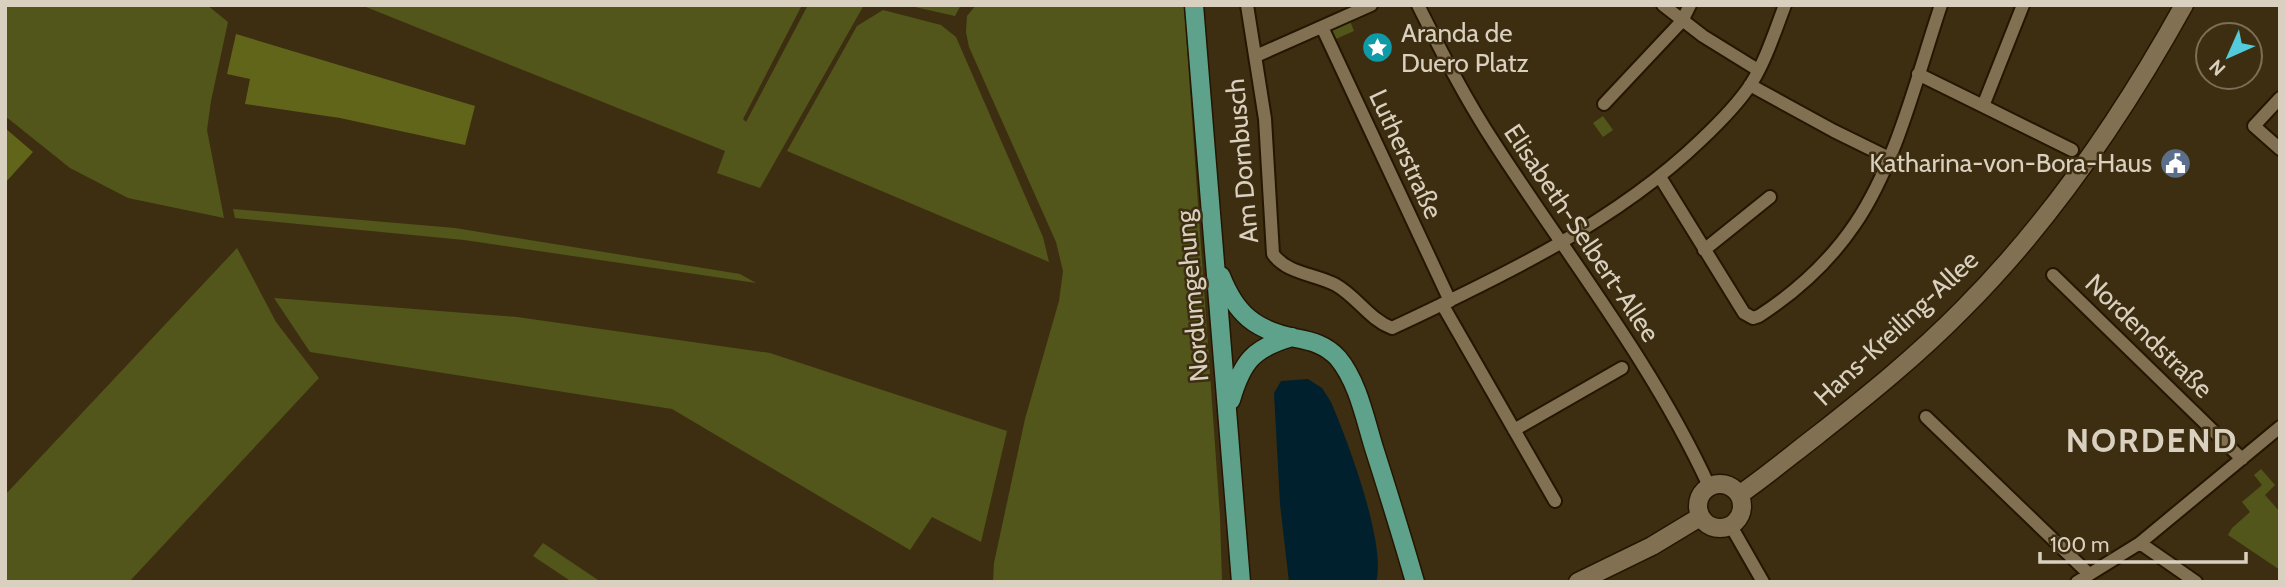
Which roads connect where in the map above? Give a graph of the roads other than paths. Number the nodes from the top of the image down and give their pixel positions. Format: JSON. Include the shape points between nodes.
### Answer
{"nodes":[{"id":1,"x":1194,"y":5,"type":"edge"},
{"id":2,"x":1247,"y":5,"type":"edge"},
{"id":3,"x":1371,"y":5,"type":"edge"},
{"id":4,"x":1418,"y":5,"type":"edge"},
{"id":5,"x":1663,"y":5,"type":"edge"},
{"id":6,"x":1690,"y":5,"type":"edge"},
{"id":7,"x":1785,"y":5,"type":"edge"},
{"id":8,"x":1941,"y":5,"type":"edge"},
{"id":9,"x":2023,"y":5,"type":"edge"},
{"id":10,"x":2184,"y":5,"type":"edge"},
{"id":11,"x":1682,"y":21,"type":"junction"},
{"id":12,"x":1322,"y":27,"type":"junction"},
{"id":13,"x":1256,"y":56,"type":"junction"},
{"id":14,"x":1758,"y":70,"type":"junction"},
{"id":15,"x":1918,"y":74,"type":"junction"},
{"id":16,"x":1750,"y":85,"type":"junction"},
{"id":17,"x":2280,"y":98,"type":"edge"},
{"id":18,"x":1604,"y":104,"type":"dead end"},
{"id":19,"x":1983,"y":106,"type":"junction"},
{"id":20,"x":2280,"y":149,"type":"edge"},
{"id":21,"x":2072,"y":150,"type":"dead end"},
{"id":22,"x":1889,"y":158,"type":"junction"},
{"id":23,"x":1660,"y":177,"type":"junction"},
{"id":24,"x":1770,"y":197,"type":"dead end"},
{"id":25,"x":1561,"y":241,"type":"junction"},
{"id":26,"x":1704,"y":250,"type":"junction"},
{"id":27,"x":1214,"y":260,"type":"junction"},
{"id":28,"x":2053,"y":275,"type":"dead end"},
{"id":29,"x":1446,"y":303,"type":"junction"},
{"id":30,"x":1292,"y":337,"type":"junction"},
{"id":31,"x":1622,"y":368,"type":"dead end"},
{"id":32,"x":1228,"y":410,"type":"junction"},
{"id":33,"x":1926,"y":417,"type":"dead end"},
{"id":34,"x":2280,"y":427,"type":"edge"},
{"id":35,"x":1514,"y":430,"type":"junction"},
{"id":36,"x":2242,"y":459,"type":"junction"},
{"id":37,"x":1709,"y":486,"type":"junction"},
{"id":38,"x":1739,"y":495,"type":"junction"},
{"id":39,"x":1555,"y":501,"type":"dead end"},
{"id":40,"x":1700,"y":517,"type":"junction"},
{"id":41,"x":1731,"y":526,"type":"junction"},
{"id":42,"x":2140,"y":542,"type":"junction"},
{"id":43,"x":2090,"y":574,"type":"junction"},
{"id":44,"x":1241,"y":582,"type":"edge"},
{"id":45,"x":1415,"y":582,"type":"edge"},
{"id":46,"x":1578,"y":582,"type":"edge"},
{"id":47,"x":1763,"y":582,"type":"edge"},
{"id":48,"x":2077,"y":582,"type":"edge"},
{"id":49,"x":2196,"y":582,"type":"edge"}],
"edges":[{"from":1,"to":27,"type":"main road","name":"Nordumgehung"},
{"from":2,"to":13,"type":"street","name":"Am Dornbusch"},
{"from":3,"to":12,"type":"street"},
{"from":4,"to":25,"type":"street","name":"Elisabeth-Selbert-Allee","via":[[1462,92]]},
{"from":5,"to":11,"type":"street"},
{"from":6,"to":11,"type":"street"},
{"from":7,"to":14,"type":"street"},
{"from":8,"to":15,"type":"street"},
{"from":9,"to":19,"type":"street"},
{"from":10,"to":38,"type":"street","name":"Hans-Kreiling-Allee","via":[[2106,134],[2036,227],[1963,309],[1840,417]]},
{"from":11,"to":14,"type":"street"},
{"from":11,"to":18,"type":"street"},
{"from":12,"to":13,"type":"street"},
{"from":12,"to":29,"type":"street","name":"Lutherstraße"},
{"from":13,"to":29,"type":"street","name":"Am Dornbusch","via":[[1265,119],[1273,254],[1279,262],[1337,286],[1392,328]]},
{"from":14,"to":16,"type":"street"},
{"from":15,"to":19,"type":"street"},
{"from":15,"to":22,"type":"street"},
{"from":16,"to":22,"type":"street"},
{"from":16,"to":23,"type":"street","via":[[1713,129]]},
{"from":17,"to":20,"type":"street","via":[[2254,126]]},
{"from":19,"to":21,"type":"street"},
{"from":22,"to":26,"type":"street","via":[[1840,244],[1800,285],[1759,316],[1744,313]]},
{"from":23,"to":25,"type":"street"},
{"from":23,"to":26,"type":"street"},
{"from":24,"to":26,"type":"street"},
{"from":25,"to":29,"type":"street"},
{"from":25,"to":37,"type":"street","name":"Elisabeth-Selbert-Allee","via":[[1675,418]]},
{"from":27,"to":30,"type":"main road","via":[[1239,311],[1258,326]]},
{"from":27,"to":32,"type":"main road","name":"Nordumgehung"},
{"from":28,"to":36,"type":"street","name":"Nordendstraße"},
{"from":29,"to":35,"type":"street","name":"Lutherstraße"},
{"from":30,"to":32,"type":"main road","via":[[1261,348],[1244,366]]},
{"from":30,"to":45,"type":"main road","via":[[1321,345],[1347,371]]},
{"from":31,"to":35,"type":"street"},
{"from":32,"to":44,"type":"main road","name":"Nordumgehung"},
{"from":33,"to":43,"type":"street"},
{"from":34,"to":36,"type":"street"},
{"from":35,"to":39,"type":"street","name":"Lutherstraße"},
{"from":36,"to":42,"type":"street"},
{"from":37,"to":38,"type":"street","via":[[1725,485]]},
{"from":37,"to":40,"type":"street","via":[[1697,503]]},
{"from":38,"to":41,"type":"street","via":[[1742,508]]},
{"from":40,"to":41,"type":"street","via":[[1714,528]]},
{"from":40,"to":46,"type":"street"},
{"from":41,"to":47,"type":"street"},
{"from":42,"to":43,"type":"street"},
{"from":42,"to":49,"type":"street"},
{"from":43,"to":48,"type":"street"}]}
